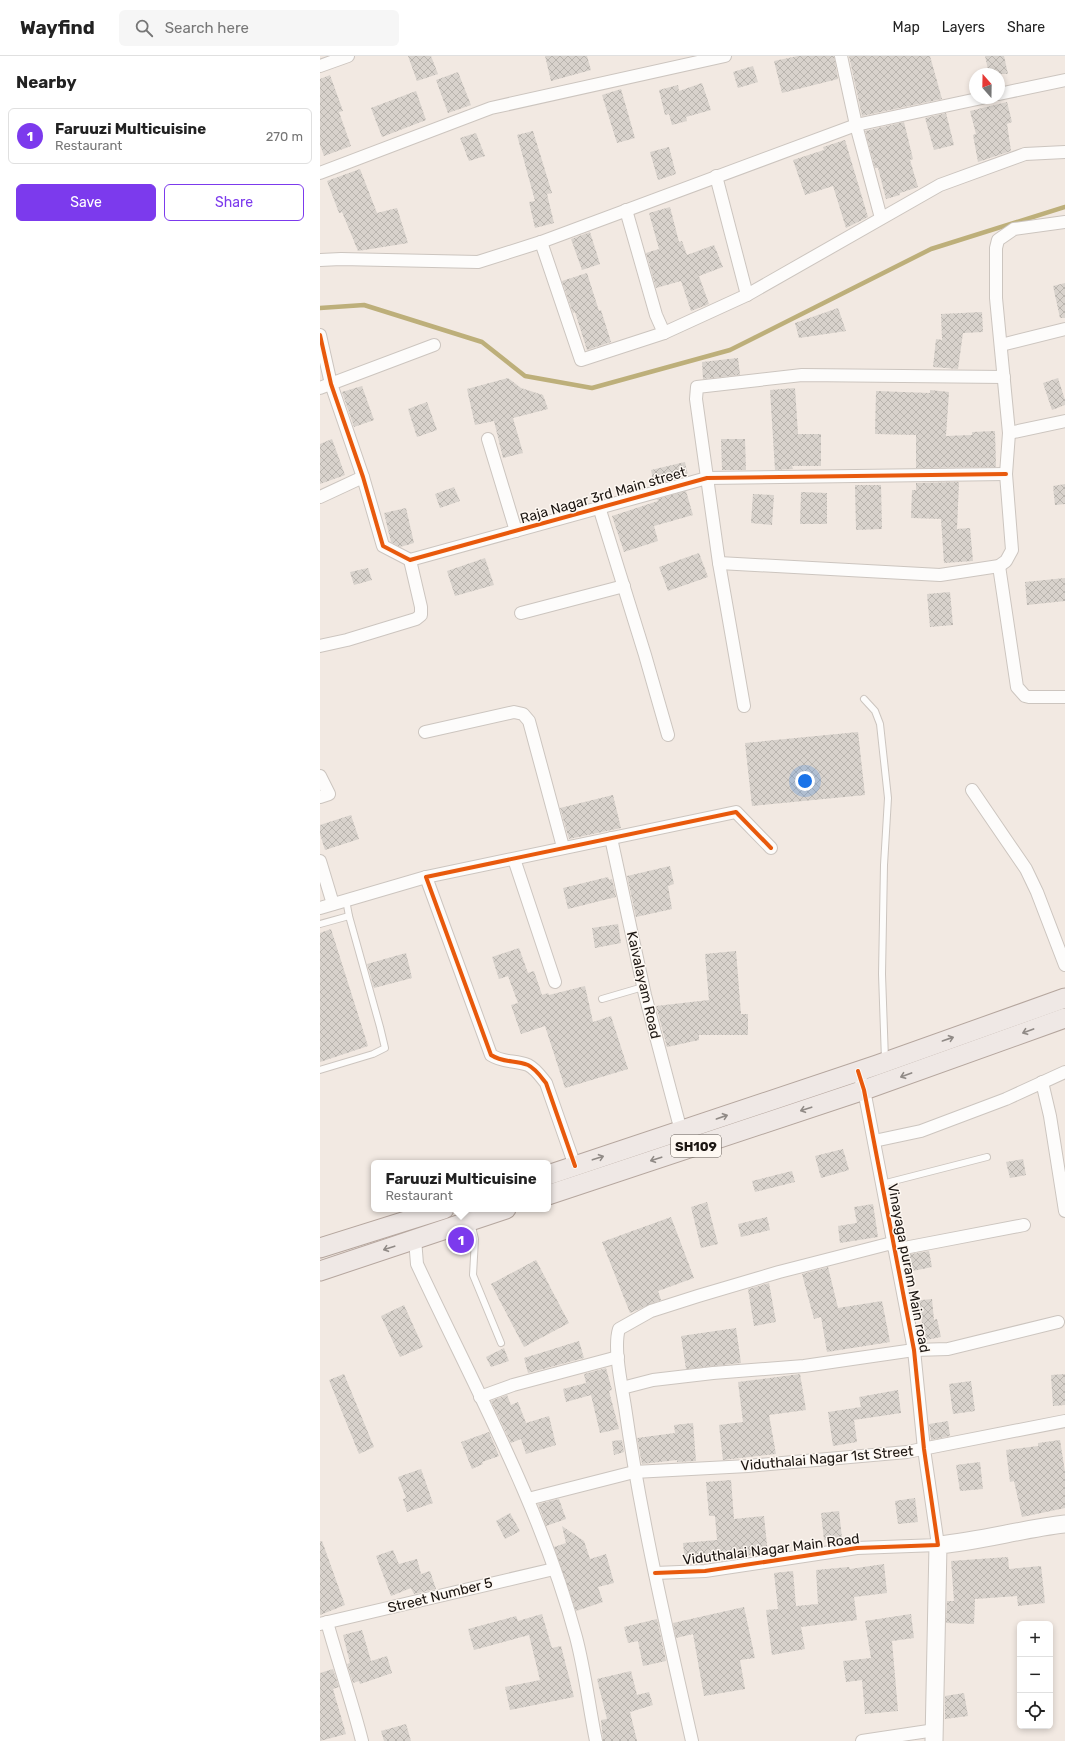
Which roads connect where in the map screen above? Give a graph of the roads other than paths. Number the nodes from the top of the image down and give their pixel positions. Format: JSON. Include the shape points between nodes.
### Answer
{"nodes":[{"id":1,"x":348,"y":56,"type":"edge"},
{"id":2,"x":725,"y":56,"type":"edge"},
{"id":3,"x":841,"y":56,"type":"edge"},
{"id":4,"x":320,"y":66,"type":"edge"},
{"id":5,"x":1065,"y":80,"type":"edge"},
{"id":6,"x":1005,"y":93,"type":"edge"},
{"id":7,"x":969,"y":101,"type":"edge"},
{"id":8,"x":856,"y":125,"type":"junction"},
{"id":9,"x":1065,"y":152,"type":"edge"},
{"id":10,"x":320,"y":173,"type":"edge"},
{"id":11,"x":716,"y":176,"type":"junction"},
{"id":12,"x":626,"y":210,"type":"junction"},
{"id":13,"x":881,"y":218,"type":"junction"},
{"id":14,"x":1065,"y":222,"type":"edge"},
{"id":15,"x":541,"y":242,"type":"junction"},
{"id":16,"x":320,"y":260,"type":"edge"},
{"id":17,"x":747,"y":295,"type":"junction"},
{"id":18,"x":1065,"y":329,"type":"edge"},
{"id":19,"x":664,"y":333,"type":"junction"},
{"id":20,"x":320,"y":335,"type":"edge"},
{"id":21,"x":434,"y":345,"type":"dead end"},
{"id":22,"x":1001,"y":345,"type":"junction"},
{"id":23,"x":1004,"y":378,"type":"junction"},
{"id":24,"x":325,"y":386,"type":"edge"},
{"id":25,"x":1065,"y":421,"type":"edge"},
{"id":26,"x":1009,"y":433,"type":"junction"},
{"id":27,"x":488,"y":439,"type":"dead end"},
{"id":28,"x":1006,"y":474,"type":"junction"},
{"id":29,"x":363,"y":477,"type":"junction"},
{"id":30,"x":707,"y":478,"type":"junction"},
{"id":31,"x":320,"y":497,"type":"edge"},
{"id":32,"x":598,"y":507,"type":"junction"},
{"id":33,"x":516,"y":531,"type":"junction"},
{"id":34,"x":410,"y":560,"type":"junction"},
{"id":35,"x":719,"y":563,"type":"junction"},
{"id":36,"x":999,"y":566,"type":"junction"},
{"id":37,"x":624,"y":586,"type":"junction"},
{"id":38,"x":521,"y":613,"type":"dead end"},
{"id":39,"x":320,"y":646,"type":"edge"},
{"id":40,"x":1065,"y":697,"type":"edge"},
{"id":41,"x":864,"y":699,"type":"dead end"},
{"id":42,"x":744,"y":706,"type":"dead end"},
{"id":43,"x":425,"y":732,"type":"dead end"},
{"id":44,"x":668,"y":735,"type":"dead end"},
{"id":45,"x":320,"y":776,"type":"edge"},
{"id":46,"x":972,"y":790,"type":"dead end"},
{"id":47,"x":324,"y":795,"type":"edge"},
{"id":48,"x":611,"y":838,"type":"junction"},
{"id":49,"x":563,"y":848,"type":"junction"},
{"id":50,"x":771,"y":848,"type":"dead end"},
{"id":51,"x":514,"y":859,"type":"junction"},
{"id":52,"x":320,"y":861,"type":"edge"},
{"id":53,"x":426,"y":878,"type":"junction"},
{"id":54,"x":346,"y":900,"type":"junction"},
{"id":55,"x":333,"y":904,"type":"junction"},
{"id":56,"x":320,"y":908,"type":"edge"},
{"id":57,"x":349,"y":916,"type":"junction"},
{"id":58,"x":320,"y":924,"type":"edge"},
{"id":59,"x":1065,"y":965,"type":"edge"},
{"id":60,"x":555,"y":982,"type":"dead end"},
{"id":61,"x":643,"y":986,"type":"junction"},
{"id":62,"x":1065,"y":998,"type":"edge"},
{"id":63,"x":602,"y":999,"type":"dead end"},
{"id":64,"x":1065,"y":1018,"type":"edge"},
{"id":65,"x":885,"y":1062,"type":"junction"},
{"id":66,"x":320,"y":1070,"type":"edge"},
{"id":67,"x":858,"y":1071,"type":"junction"},
{"id":68,"x":1065,"y":1072,"type":"edge"},
{"id":69,"x":1042,"y":1082,"type":"junction"},
{"id":70,"x":864,"y":1090,"type":"junction"},
{"id":71,"x":681,"y":1131,"type":"junction"},
{"id":72,"x":874,"y":1141,"type":"junction"},
{"id":73,"x":987,"y":1157,"type":"dead end"},
{"id":74,"x":575,"y":1166,"type":"junction"},
{"id":75,"x":551,"y":1174,"type":"edge"},
{"id":76,"x":882,"y":1184,"type":"junction"},
{"id":77,"x":551,"y":1194,"type":"edge"},
{"id":78,"x":1065,"y":1211,"type":"edge"},
{"id":79,"x":437,"y":1212,"type":"edge"},
{"id":80,"x":440,"y":1212,"type":"edge"},
{"id":81,"x":497,"y":1212,"type":"edge"},
{"id":82,"x":471,"y":1221,"type":"junction"},
{"id":83,"x":1024,"y":1225,"type":"dead end"},
{"id":84,"x":440,"y":1231,"type":"junction"},
{"id":85,"x":415,"y":1239,"type":"junction"},
{"id":86,"x":893,"y":1246,"type":"junction"},
{"id":87,"x":320,"y":1248,"type":"edge"},
{"id":88,"x":320,"y":1270,"type":"edge"},
{"id":89,"x":1058,"y":1322,"type":"dead end"},
{"id":90,"x":501,"y":1343,"type":"dead end"},
{"id":91,"x":914,"y":1350,"type":"junction"},
{"id":92,"x":618,"y":1357,"type":"junction"},
{"id":93,"x":622,"y":1388,"type":"junction"},
{"id":94,"x":480,"y":1397,"type":"junction"},
{"id":95,"x":1065,"y":1421,"type":"edge"},
{"id":96,"x":924,"y":1449,"type":"junction"},
{"id":97,"x":634,"y":1472,"type":"junction"},
{"id":98,"x":528,"y":1499,"type":"junction"},
{"id":99,"x":1065,"y":1524,"type":"edge"},
{"id":100,"x":938,"y":1545,"type":"junction"},
{"id":101,"x":554,"y":1568,"type":"junction"},
{"id":102,"x":655,"y":1573,"type":"junction"},
{"id":103,"x":323,"y":1623,"type":"edge"},
{"id":104,"x":935,"y":1735,"type":"edge"},
{"id":105,"x":362,"y":1741,"type":"edge"},
{"id":106,"x":596,"y":1741,"type":"edge"},
{"id":107,"x":692,"y":1741,"type":"edge"},
{"id":108,"x":862,"y":1741,"type":"edge"}],
"edges":[{"from":1,"to":4,"type":"street"},
{"from":2,"to":10,"type":"street","via":[[491,108]]},
{"from":3,"to":8,"type":"street"},
{"from":5,"to":6,"type":"street"},
{"from":7,"to":8,"type":"street"},
{"from":8,"to":11,"type":"street"},
{"from":8,"to":13,"type":"street"},
{"from":9,"to":13,"type":"street","via":[[1025,154],[940,185]]},
{"from":11,"to":12,"type":"street"},
{"from":11,"to":17,"type":"street"},
{"from":12,"to":15,"type":"street"},
{"from":12,"to":19,"type":"street","via":[[656,315]]},
{"from":13,"to":17,"type":"street"},
{"from":14,"to":22,"type":"street","via":[[1014,230],[998,240],[996,298]]},
{"from":15,"to":16,"type":"street","via":[[478,262]]},
{"from":15,"to":19,"type":"street","via":[[581,360]]},
{"from":17,"to":19,"type":"street"},
{"from":18,"to":22,"type":"street"},
{"from":20,"to":24,"type":"street"},
{"from":21,"to":24,"type":"street"},
{"from":22,"to":23,"type":"street"},
{"from":23,"to":26,"type":"street"},
{"from":23,"to":30,"type":"street","via":[[802,375],[697,387],[696,399]]},
{"from":24,"to":29,"type":"street"},
{"from":25,"to":26,"type":"street"},
{"from":26,"to":28,"type":"street"},
{"from":27,"to":33,"type":"street"},
{"from":28,"to":30,"type":"street","name":"Raja Nagar 3rd Main street"},
{"from":28,"to":36,"type":"street","via":[[1012,550],[1006,561]]},
{"from":29,"to":31,"type":"street"},
{"from":29,"to":34,"type":"street","via":[[384,546]]},
{"from":30,"to":32,"type":"street","name":"Raja Nagar 3rd Main street"},
{"from":30,"to":35,"type":"street"},
{"from":32,"to":33,"type":"street","name":"Raja Nagar 3rd Main street"},
{"from":32,"to":37,"type":"street"},
{"from":33,"to":34,"type":"street","name":"Raja Nagar 3rd Main street"},
{"from":34,"to":39,"type":"street","via":[[421,615],[416,619]]},
{"from":35,"to":36,"type":"street","via":[[940,575]]},
{"from":35,"to":42,"type":"street"},
{"from":36,"to":40,"type":"street","via":[[1017,687],[1024,696]]},
{"from":37,"to":38,"type":"street"},
{"from":37,"to":44,"type":"street"},
{"from":41,"to":65,"type":"lane","via":[[875,711],[880,724],[888,798],[882,974]]},
{"from":43,"to":49,"type":"street","via":[[514,712],[523,714],[529,721]]},
{"from":45,"to":47,"type":"street"},
{"from":46,"to":59,"type":"street","via":[[1026,869]]},
{"from":48,"to":49,"type":"street"},
{"from":48,"to":50,"type":"street","via":[[736,812]]},
{"from":48,"to":61,"type":"street","name":"Kaivalayam Road"},
{"from":49,"to":51,"type":"street"},
{"from":51,"to":53,"type":"street"},
{"from":51,"to":60,"type":"street"},
{"from":52,"to":55,"type":"street"},
{"from":53,"to":54,"type":"street"},
{"from":53,"to":74,"type":"street","via":[[491,1055],[498,1060],[528,1065],[546,1083]]},
{"from":54,"to":55,"type":"street"},
{"from":54,"to":57,"type":"lane"},
{"from":55,"to":56,"type":"street"},
{"from":57,"to":58,"type":"lane"},
{"from":57,"to":66,"type":"lane","via":[[385,1048]]},
{"from":61,"to":63,"type":"lane"},
{"from":61,"to":71,"type":"street","name":"Kaivalayam Road"},
{"from":65,"to":62,"type":"main road","number":"SH109","one_way":true},
{"from":64,"to":70,"type":"main road","number":"SH109","one_way":true},
{"from":65,"to":67,"type":"main road","number":"SH109"},
{"from":67,"to":70,"type":"street","name":"Vinayaga puram Main road"},
{"from":71,"to":67,"type":"main road","number":"SH109","one_way":true},
{"from":68,"to":69,"type":"street"},
{"from":69,"to":72,"type":"street","via":[[1006,1099],[921,1131]]},
{"from":69,"to":78,"type":"street"},
{"from":70,"to":72,"type":"street","name":"Vinayaga puram Main road"},
{"from":70,"to":77,"type":"main road","number":"SH109","one_way":true},
{"from":74,"to":71,"type":"main road","number":"SH109","one_way":true},
{"from":72,"to":76,"type":"street","name":"Vinayaga puram Main road"},
{"from":73,"to":76,"type":"lane"},
{"from":74,"to":75,"type":"main road","number":"SH109"},
{"from":76,"to":86,"type":"street","name":"Vinayaga puram Main road"},
{"from":79,"to":87,"type":"main road"},
{"from":80,"to":84,"type":"main road"},
{"from":81,"to":82,"type":"main road"},
{"from":82,"to":84,"type":"main road"},
{"from":82,"to":90,"type":"lane","via":[[475,1239],[473,1275]]},
{"from":83,"to":86,"type":"street","via":[[899,1249]]},
{"from":84,"to":85,"type":"main road"},
{"from":85,"to":88,"type":"main road","one_way":true},
{"from":85,"to":94,"type":"street","via":[[417,1264]]},
{"from":86,"to":91,"type":"street","name":"Vinayaga puram Main road"},
{"from":86,"to":92,"type":"street","via":[[779,1272],[651,1311],[619,1329],[616,1337]]},
{"from":89,"to":91,"type":"street","via":[[948,1349]]},
{"from":91,"to":93,"type":"street","via":[[804,1366],[653,1380]]},
{"from":91,"to":96,"type":"street","name":"Vinayaga puram Main road"},
{"from":92,"to":93,"type":"street"},
{"from":92,"to":94,"type":"street","via":[[513,1385]]},
{"from":93,"to":97,"type":"street"},
{"from":94,"to":98,"type":"street"},
{"from":95,"to":96,"type":"street","name":"Viduthalai Nagar 1st Street"},
{"from":96,"to":97,"type":"street","name":"Viduthalai Nagar 1st Street","via":[[748,1466]]},
{"from":96,"to":100,"type":"street","name":"Vinayaga puram Main road"},
{"from":97,"to":98,"type":"street","name":"Viduthalai Nagar 1st Street"},
{"from":97,"to":102,"type":"street"},
{"from":98,"to":101,"type":"street"},
{"from":99,"to":100,"type":"street"},
{"from":100,"to":102,"type":"street","name":"Viduthalai Nagar Main Road","via":[[857,1548],[705,1571]]},
{"from":100,"to":104,"type":"street"},
{"from":101,"to":103,"type":"street","name":"Street Number 5"},
{"from":101,"to":106,"type":"street","via":[[576,1638]]},
{"from":102,"to":107,"type":"street"},
{"from":103,"to":105,"type":"street","via":[[351,1698]]},
{"from":104,"to":108,"type":"street"}]}
